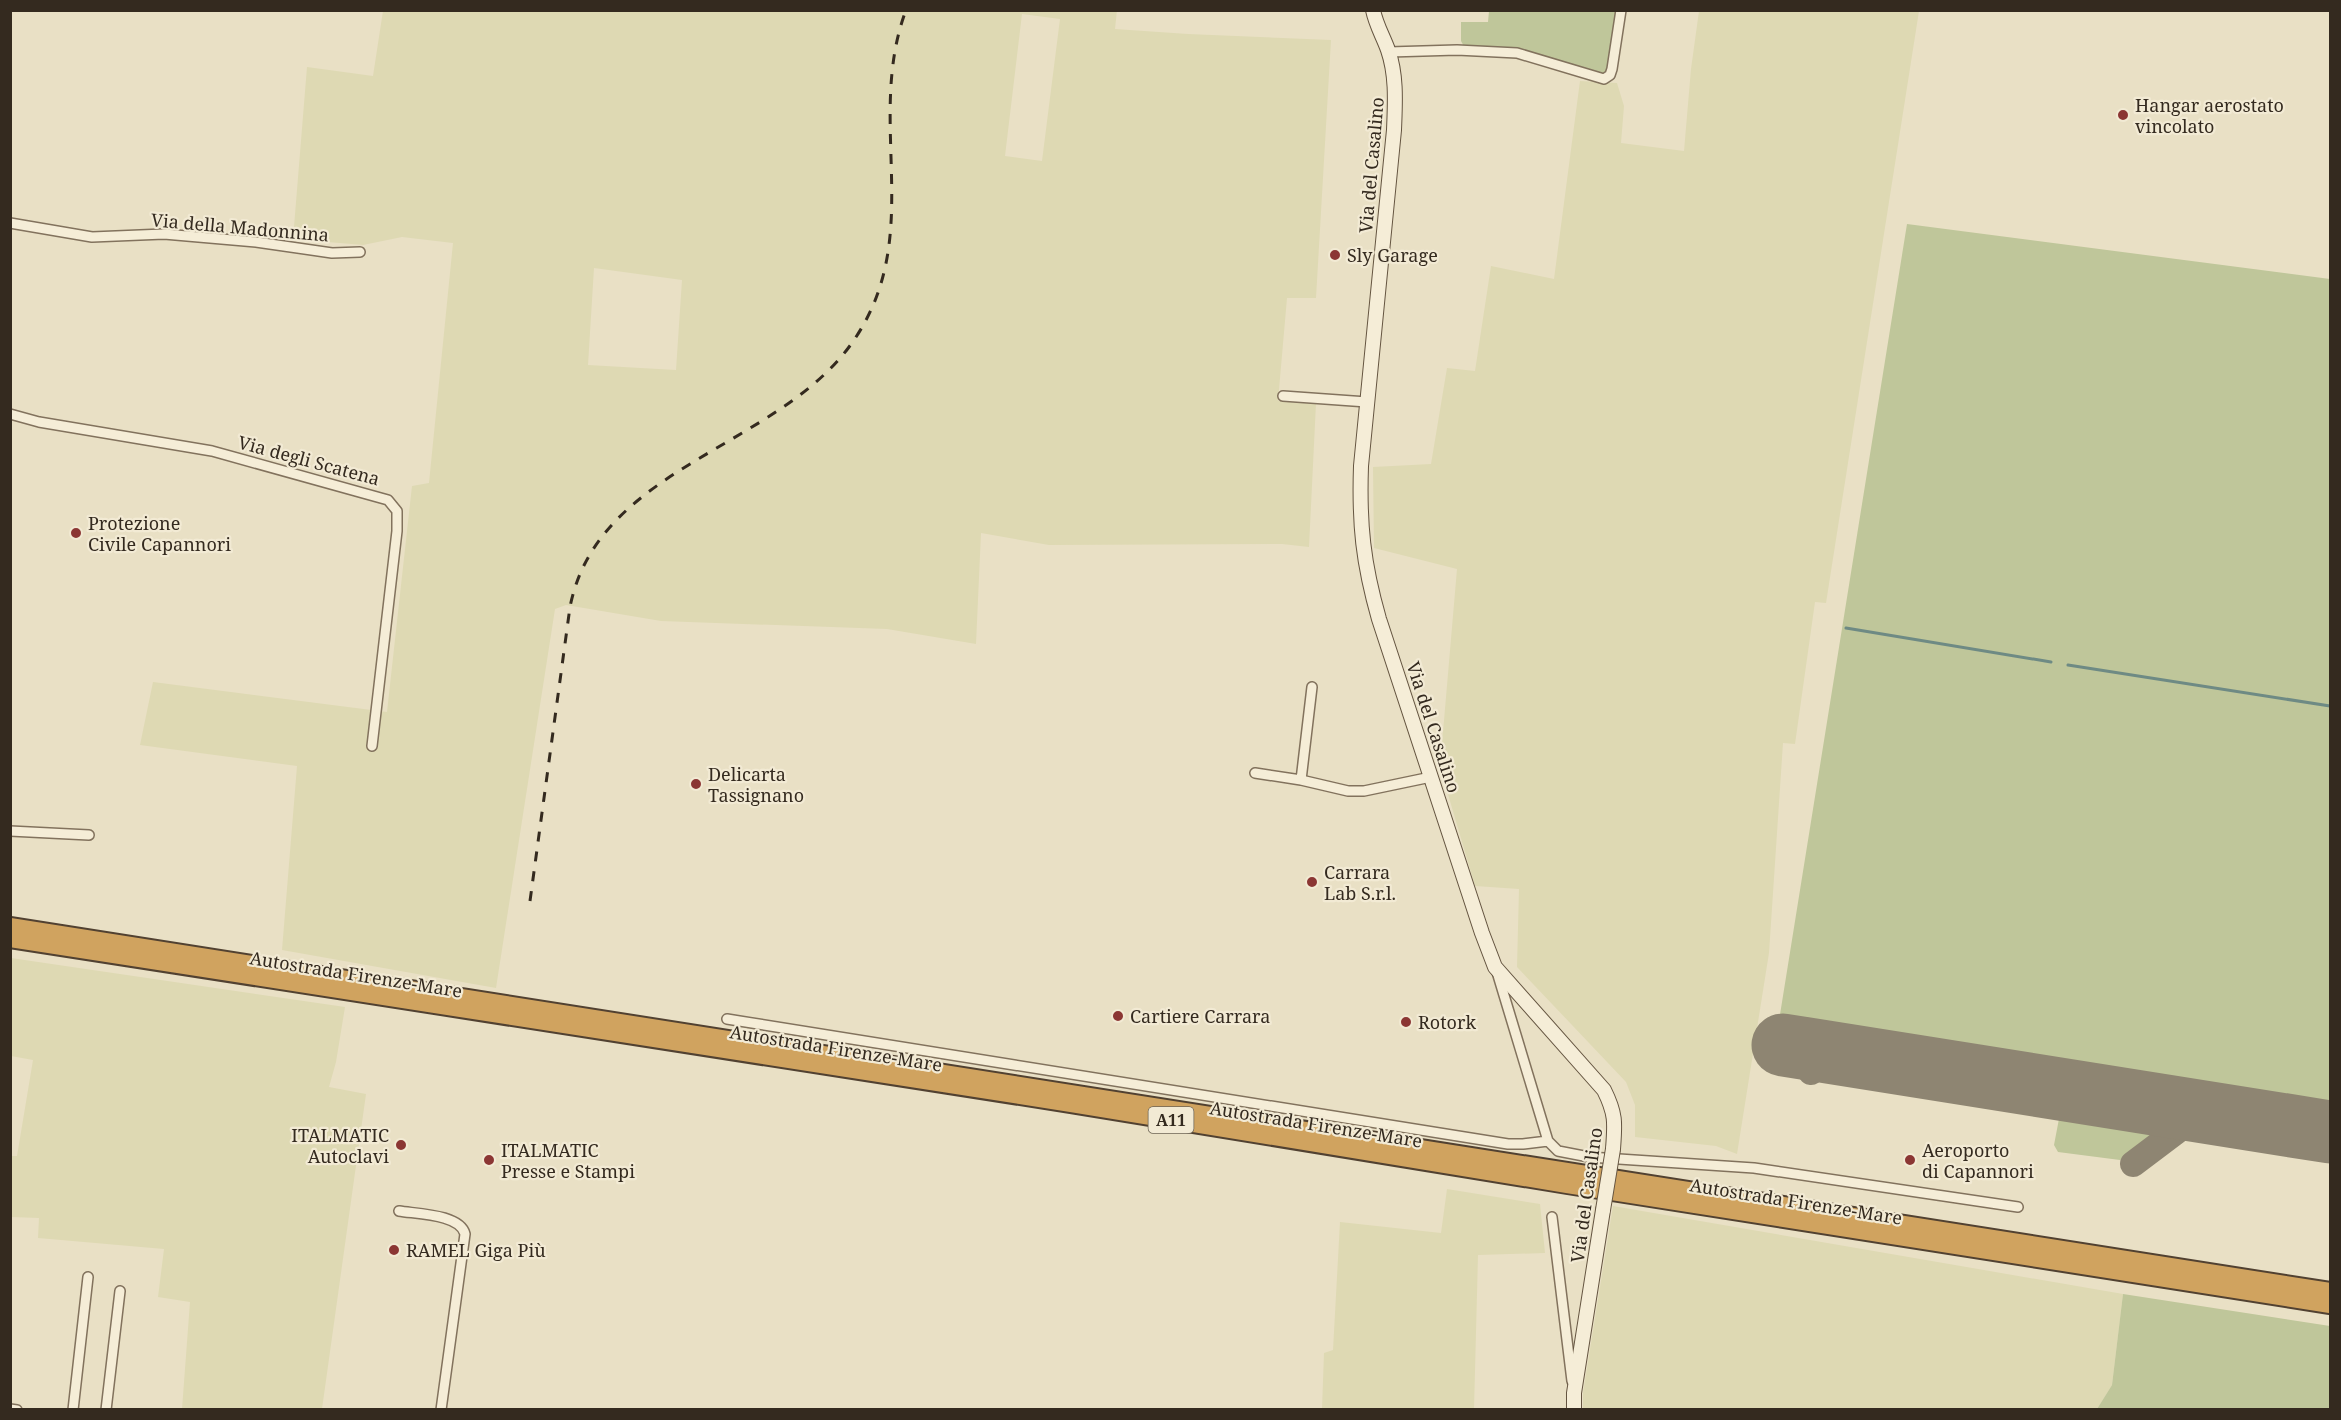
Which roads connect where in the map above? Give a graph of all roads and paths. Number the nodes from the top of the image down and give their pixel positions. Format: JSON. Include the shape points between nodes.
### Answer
{"nodes":[{"id":1,"x":1372,"y":10,"type":"edge"},
{"id":2,"x":1622,"y":10,"type":"edge"},
{"id":3,"x":1389,"y":52,"type":"junction"},
{"id":4,"x":10,"y":223,"type":"edge"},
{"id":5,"x":360,"y":252,"type":"dead end"},
{"id":6,"x":1283,"y":396,"type":"dead end"},
{"id":7,"x":1367,"y":402,"type":"junction"},
{"id":8,"x":10,"y":414,"type":"edge"},
{"id":9,"x":1312,"y":687,"type":"dead end"},
{"id":10,"x":372,"y":746,"type":"dead end"},
{"id":11,"x":1255,"y":773,"type":"dead end"},
{"id":12,"x":1431,"y":777,"type":"junction"},
{"id":13,"x":1301,"y":780,"type":"junction"},
{"id":14,"x":10,"y":831,"type":"edge"},
{"id":15,"x":88,"y":835,"type":"dead end"},
{"id":16,"x":10,"y":926,"type":"edge"},
{"id":17,"x":10,"y":939,"type":"edge"},
{"id":18,"x":1495,"y":967,"type":"junction"},
{"id":19,"x":727,"y":1019,"type":"dead end"},
{"id":20,"x":1548,"y":1141,"type":"junction"},
{"id":21,"x":2018,"y":1207,"type":"dead end"},
{"id":22,"x":399,"y":1211,"type":"dead end"},
{"id":23,"x":1552,"y":1217,"type":"dead end"},
{"id":24,"x":88,"y":1277,"type":"dead end"},
{"id":25,"x":120,"y":1291,"type":"dead end"},
{"id":26,"x":2331,"y":1291,"type":"edge"},
{"id":27,"x":2331,"y":1305,"type":"edge"},
{"id":28,"x":1574,"y":1393,"type":"junction"},
{"id":29,"x":10,"y":1409,"type":"edge"},
{"id":30,"x":17,"y":1410,"type":"edge"},
{"id":31,"x":73,"y":1410,"type":"edge"},
{"id":32,"x":106,"y":1410,"type":"edge"},
{"id":33,"x":441,"y":1410,"type":"edge"},
{"id":34,"x":1574,"y":1410,"type":"edge"}],
"edges":[{"from":1,"to":3,"type":"street","name":"Via del Casalino"},
{"from":2,"to":3,"type":"street","via":[[1612,69],[1604,79],[1517,53]]},
{"from":3,"to":7,"type":"street","name":"Via del Casalino","via":[[1395,84],[1394,130]]},
{"from":4,"to":5,"type":"street","name":"Via della Madonnina","via":[[92,237],[164,234],[332,253]]},
{"from":6,"to":7,"type":"street"},
{"from":7,"to":12,"type":"street","name":"Via del Casalino","via":[[1360,507],[1367,575]]},
{"from":8,"to":10,"type":"street","name":"Via degli Scatena","via":[[212,451],[388,500],[397,511],[397,531]]},
{"from":9,"to":13,"type":"street"},
{"from":11,"to":13,"type":"street"},
{"from":12,"to":13,"type":"street","via":[[1359,791]]},
{"from":12,"to":18,"type":"street","name":"Via del Casalino"},
{"from":14,"to":15,"type":"street"},
{"from":16,"to":26,"type":"highway","name":"Autostrada Firenze-Mare","number":"A11"},
{"from":17,"to":27,"type":"highway","name":"Autostrada Firenze-Mare","number":"A11"},
{"from":18,"to":20,"type":"street"},
{"from":18,"to":28,"type":"street","name":"Via del Casalino","bridge":true,"via":[[1604,1090],[1616,1122]]},
{"from":19,"to":20,"type":"street","via":[[1509,1144]]},
{"from":20,"to":21,"type":"street","via":[[1558,1151],[1589,1157],[1754,1168]]},
{"from":22,"to":33,"type":"street","via":[[440,1217],[464,1229]]},
{"from":23,"to":28,"type":"street"},
{"from":24,"to":31,"type":"street"},
{"from":25,"to":32,"type":"street"},
{"from":28,"to":34,"type":"street","name":"Via del Casalino"},
{"from":29,"to":30,"type":"street"}]}
